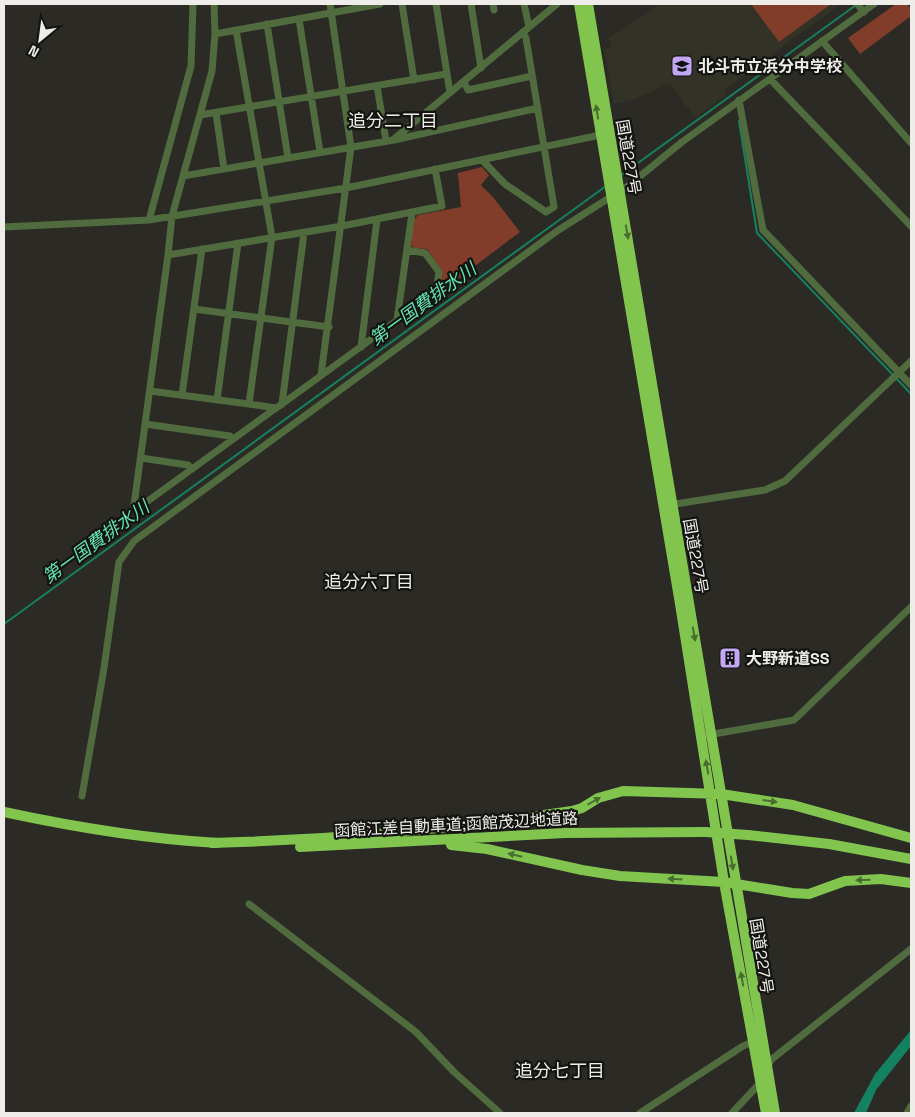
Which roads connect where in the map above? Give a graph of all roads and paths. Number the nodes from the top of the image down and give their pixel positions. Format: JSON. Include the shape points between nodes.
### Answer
{"nodes":[{"id":1,"x":192,"y":4,"type":"edge"},
{"id":2,"x":214,"y":4,"type":"edge"},
{"id":3,"x":330,"y":4,"type":"edge"},
{"id":4,"x":380,"y":4,"type":"edge"},
{"id":5,"x":402,"y":4,"type":"edge"},
{"id":6,"x":436,"y":4,"type":"edge"},
{"id":7,"x":471,"y":4,"type":"edge"},
{"id":8,"x":524,"y":4,"type":"edge"},
{"id":9,"x":557,"y":4,"type":"edge"},
{"id":10,"x":579,"y":4,"type":"edge"},
{"id":11,"x":588,"y":4,"type":"edge"},
{"id":12,"x":874,"y":4,"type":"edge"},
{"id":13,"x":368,"y":5,"type":"edge"},
{"id":14,"x":860,"y":7,"type":"edge"},
{"id":15,"x":332,"y":13,"type":"junction"},
{"id":16,"x":299,"y":19,"type":"junction"},
{"id":17,"x":268,"y":24,"type":"junction"},
{"id":18,"x":529,"y":27,"type":"junction"},
{"id":19,"x":236,"y":30,"type":"junction"},
{"id":20,"x":523,"y":32,"type":"junction"},
{"id":21,"x":215,"y":34,"type":"junction"},
{"id":22,"x":822,"y":41,"type":"junction"},
{"id":23,"x":481,"y":68,"type":"junction"},
{"id":24,"x":446,"y":74,"type":"junction"},
{"id":25,"x":532,"y":76,"type":"junction"},
{"id":26,"x":770,"y":79,"type":"junction"},
{"id":27,"x":414,"y":80,"type":"junction"},
{"id":28,"x":464,"y":82,"type":"junction"},
{"id":29,"x":377,"y":86,"type":"junction"},
{"id":30,"x":344,"y":91,"type":"junction"},
{"id":31,"x":450,"y":93,"type":"junction"},
{"id":32,"x":311,"y":97,"type":"junction"},
{"id":33,"x":740,"y":100,"type":"junction"},
{"id":34,"x":280,"y":102,"type":"junction"},
{"id":35,"x":248,"y":106,"type":"junction"},
{"id":36,"x":538,"y":108,"type":"junction"},
{"id":37,"x":216,"y":113,"type":"junction"},
{"id":38,"x":200,"y":115,"type":"junction"},
{"id":39,"x":606,"y":134,"type":"junction"},
{"id":40,"x":390,"y":140,"type":"junction"},
{"id":41,"x":911,"y":143,"type":"edge"},
{"id":42,"x":352,"y":147,"type":"junction"},
{"id":43,"x":544,"y":147,"type":"junction"},
{"id":44,"x":320,"y":152,"type":"junction"},
{"id":45,"x":288,"y":158,"type":"junction"},
{"id":46,"x":482,"y":160,"type":"junction"},
{"id":47,"x":258,"y":163,"type":"junction"},
{"id":48,"x":224,"y":169,"type":"junction"},
{"id":49,"x":435,"y":170,"type":"junction"},
{"id":50,"x":183,"y":176,"type":"junction"},
{"id":51,"x":346,"y":188,"type":"junction"},
{"id":52,"x":615,"y":190,"type":"junction"},
{"id":53,"x":265,"y":201,"type":"junction"},
{"id":54,"x":412,"y":213,"type":"junction"},
{"id":55,"x":172,"y":216,"type":"junction"},
{"id":56,"x":149,"y":220,"type":"junction"},
{"id":57,"x":377,"y":220,"type":"junction"},
{"id":58,"x":342,"y":226,"type":"junction"},
{"id":59,"x":911,"y":226,"type":"edge"},
{"id":60,"x":4,"y":227,"type":"edge"},
{"id":61,"x":304,"y":233,"type":"junction"},
{"id":62,"x":272,"y":237,"type":"junction"},
{"id":63,"x":238,"y":243,"type":"junction"},
{"id":64,"x":202,"y":249,"type":"junction"},
{"id":65,"x":407,"y":250,"type":"junction"},
{"id":66,"x":168,"y":255,"type":"junction"},
{"id":67,"x":194,"y":309,"type":"junction"},
{"id":68,"x":228,"y":314,"type":"junction"},
{"id":69,"x":260,"y":318,"type":"junction"},
{"id":70,"x":397,"y":320,"type":"junction"},
{"id":71,"x":292,"y":322,"type":"junction"},
{"id":72,"x":328,"y":327,"type":"junction"},
{"id":73,"x":361,"y":346,"type":"junction"},
{"id":74,"x":911,"y":361,"type":"edge"},
{"id":75,"x":321,"y":375,"type":"junction"},
{"id":76,"x":896,"y":375,"type":"junction"},
{"id":77,"x":911,"y":385,"type":"edge"},
{"id":78,"x":150,"y":391,"type":"junction"},
{"id":79,"x":182,"y":395,"type":"junction"},
{"id":80,"x":218,"y":400,"type":"junction"},
{"id":81,"x":249,"y":404,"type":"junction"},
{"id":82,"x":279,"y":406,"type":"junction"},
{"id":83,"x":145,"y":424,"type":"junction"},
{"id":84,"x":233,"y":439,"type":"junction"},
{"id":85,"x":140,"y":458,"type":"junction"},
{"id":86,"x":192,"y":469,"type":"junction"},
{"id":87,"x":668,"y":505,"type":"junction"},
{"id":88,"x":911,"y":607,"type":"edge"},
{"id":89,"x":707,"y":736,"type":"junction"},
{"id":90,"x":716,"y":794,"type":"junction"},
{"id":91,"x":82,"y":796,"type":"dead end"},
{"id":92,"x":4,"y":812,"type":"edge"},
{"id":93,"x":911,"y":838,"type":"edge"},
{"id":94,"x":418,"y":842,"type":"junction"},
{"id":95,"x":301,"y":844,"type":"junction"},
{"id":96,"x":911,"y":859,"type":"edge"},
{"id":97,"x":724,"y":882,"type":"junction"},
{"id":98,"x":911,"y":883,"type":"edge"},
{"id":99,"x":735,"y":884,"type":"junction"},
{"id":100,"x":249,"y":904,"type":"dead end"},
{"id":101,"x":911,"y":949,"type":"edge"},
{"id":102,"x":753,"y":1042,"type":"junction"},
{"id":103,"x":766,"y":1069,"type":"junction"},
{"id":104,"x":760,"y":1085,"type":"junction"},
{"id":105,"x":911,"y":1106,"type":"edge"},
{"id":106,"x":500,"y":1113,"type":"edge"},
{"id":107,"x":640,"y":1113,"type":"edge"},
{"id":108,"x":732,"y":1113,"type":"edge"},
{"id":109,"x":766,"y":1113,"type":"edge"},
{"id":110,"x":775,"y":1113,"type":"edge"},
{"id":111,"x":907,"y":1113,"type":"edge"}],
"edges":[{"from":1,"to":56,"type":"street","via":[[191,66]]},
{"from":2,"to":21,"type":"street"},
{"from":3,"to":15,"type":"street"},
{"from":4,"to":13,"type":"street"},
{"from":5,"to":27,"type":"street"},
{"from":6,"to":24,"type":"street"},
{"from":7,"to":23,"type":"street"},
{"from":8,"to":18,"type":"street"},
{"from":9,"to":18,"type":"street"},
{"from":39,"to":10,"type":"highway","name":"国道227号","one_way":true},
{"from":11,"to":39,"type":"highway","name":"国道227号"},
{"from":12,"to":14,"type":"street"},
{"from":13,"to":15,"type":"street"},
{"from":14,"to":22,"type":"street"},
{"from":15,"to":16,"type":"street"},
{"from":15,"to":30,"type":"street"},
{"from":16,"to":17,"type":"street"},
{"from":16,"to":32,"type":"street"},
{"from":17,"to":19,"type":"street"},
{"from":17,"to":34,"type":"street"},
{"from":18,"to":20,"type":"street"},
{"from":19,"to":21,"type":"street"},
{"from":19,"to":35,"type":"street"},
{"from":20,"to":23,"type":"street"},
{"from":20,"to":25,"type":"street"},
{"from":21,"to":38,"type":"street","via":[[212,71]]},
{"from":22,"to":26,"type":"street"},
{"from":22,"to":41,"type":"street"},
{"from":23,"to":28,"type":"street"},
{"from":24,"to":27,"type":"street"},
{"from":24,"to":31,"type":"street"},
{"from":25,"to":28,"type":"street","via":[[468,90]]},
{"from":25,"to":36,"type":"street"},
{"from":26,"to":33,"type":"street"},
{"from":26,"to":59,"type":"street"},
{"from":27,"to":29,"type":"street"},
{"from":28,"to":31,"type":"street"},
{"from":29,"to":30,"type":"street"},
{"from":29,"to":40,"type":"street"},
{"from":30,"to":32,"type":"street"},
{"from":30,"to":42,"type":"street"},
{"from":31,"to":40,"type":"street"},
{"from":32,"to":34,"type":"street"},
{"from":32,"to":44,"type":"street"},
{"from":33,"to":52,"type":"street"},
{"from":33,"to":76,"type":"street","via":[[763,230]]},
{"from":34,"to":35,"type":"street"},
{"from":34,"to":45,"type":"street"},
{"from":35,"to":37,"type":"street"},
{"from":35,"to":47,"type":"street"},
{"from":36,"to":40,"type":"street"},
{"from":36,"to":43,"type":"street"},
{"from":37,"to":38,"type":"street"},
{"from":37,"to":48,"type":"street"},
{"from":38,"to":50,"type":"street"},
{"from":39,"to":43,"type":"street"},
{"from":39,"to":52,"type":"highway","name":"国道227号"},
{"from":40,"to":42,"type":"street"},
{"from":42,"to":44,"type":"street"},
{"from":42,"to":51,"type":"street"},
{"from":43,"to":46,"type":"street"},
{"from":43,"to":46,"type":"street","via":[[554,207],[546,212],[505,184]]},
{"from":44,"to":45,"type":"street"},
{"from":45,"to":47,"type":"street"},
{"from":46,"to":49,"type":"street"},
{"from":47,"to":48,"type":"street"},
{"from":47,"to":53,"type":"street"},
{"from":48,"to":50,"type":"street"},
{"from":49,"to":51,"type":"street"},
{"from":49,"to":54,"type":"street","via":[[442,206]]},
{"from":50,"to":55,"type":"street"},
{"from":51,"to":53,"type":"street"},
{"from":51,"to":58,"type":"street"},
{"from":52,"to":87,"type":"highway","name":"国道227号"},
{"from":52,"to":91,"type":"street","via":[[127,548],[119,562]]},
{"from":53,"to":55,"type":"street"},
{"from":53,"to":62,"type":"street"},
{"from":54,"to":57,"type":"street"},
{"from":54,"to":65,"type":"street"},
{"from":55,"to":56,"type":"street"},
{"from":55,"to":66,"type":"street"},
{"from":56,"to":60,"type":"street"},
{"from":57,"to":58,"type":"street"},
{"from":57,"to":73,"type":"street"},
{"from":58,"to":61,"type":"street"},
{"from":58,"to":72,"type":"street"},
{"from":61,"to":62,"type":"street"},
{"from":61,"to":71,"type":"street"},
{"from":62,"to":63,"type":"street"},
{"from":62,"to":69,"type":"street"},
{"from":63,"to":64,"type":"street"},
{"from":63,"to":68,"type":"street"},
{"from":64,"to":66,"type":"street"},
{"from":64,"to":67,"type":"street"},
{"from":65,"to":70,"type":"street"},
{"from":65,"to":70,"type":"street","via":[[425,253],[439,272],[436,292]]},
{"from":66,"to":78,"type":"street"},
{"from":67,"to":68,"type":"street"},
{"from":67,"to":79,"type":"street"},
{"from":68,"to":69,"type":"street"},
{"from":68,"to":80,"type":"street"},
{"from":69,"to":71,"type":"street"},
{"from":69,"to":81,"type":"street"},
{"from":70,"to":73,"type":"street"},
{"from":71,"to":72,"type":"street"},
{"from":71,"to":82,"type":"street"},
{"from":72,"to":75,"type":"street"},
{"from":73,"to":75,"type":"street"},
{"from":74,"to":76,"type":"street"},
{"from":75,"to":82,"type":"street"},
{"from":76,"to":77,"type":"street"},
{"from":76,"to":87,"type":"street","via":[[785,481],[765,490]]},
{"from":78,"to":79,"type":"street"},
{"from":78,"to":83,"type":"street"},
{"from":79,"to":80,"type":"street"},
{"from":80,"to":81,"type":"street"},
{"from":81,"to":82,"type":"street"},
{"from":82,"to":84,"type":"street"},
{"from":83,"to":84,"type":"street"},
{"from":83,"to":85,"type":"street"},
{"from":84,"to":86,"type":"street"},
{"from":85,"to":86,"type":"street","via":[[188,465]]},
{"from":85,"to":86,"type":"street","via":[[134,505],[141,506]]},
{"from":87,"to":89,"type":"highway","name":"国道227号"},
{"from":88,"to":89,"type":"street","via":[[794,720]]},
{"from":89,"to":90,"type":"highway","name":"国道227号"},
{"from":90,"to":93,"type":"highway","one_way":true,"via":[[793,804]]},
{"from":95,"to":90,"type":"highway","one_way":true,"via":[[572,811],[598,798],[623,791]]},
{"from":90,"to":97,"type":"highway","name":"国道227号"},
{"from":90,"to":99,"type":"highway","name":"国道227号","one_way":true},
{"from":92,"to":95,"type":"highway","name":"函館江差自動車道;函館茂辺地道路","via":[[79,828],[211,843]]},
{"from":94,"to":95,"type":"highway","name":"函館江差自動車道;函館茂辺地道路"},
{"from":94,"to":96,"type":"highway","name":"函館江差自動車道;函館茂辺地道路","bridge":true,"via":[[565,832],[705,832],[829,844]]},
{"from":97,"to":94,"type":"highway","one_way":true,"via":[[620,876],[488,849]]},
{"from":97,"to":99,"type":"highway"},
{"from":102,"to":97,"type":"highway","name":"国道227号","one_way":true},
{"from":98,"to":99,"type":"highway","one_way":true,"via":[[846,881],[809,894]]},
{"from":99,"to":103,"type":"highway","name":"国道227号"},
{"from":100,"to":106,"type":"street","via":[[416,1032]]},
{"from":101,"to":103,"type":"street","via":[[772,1059]]},
{"from":102,"to":104,"type":"highway","name":"国道227号"},
{"from":102,"to":107,"type":"street"},
{"from":103,"to":104,"type":"street"},
{"from":103,"to":110,"type":"highway","name":"国道227号"},
{"from":104,"to":108,"type":"street"},
{"from":104,"to":109,"type":"highway","name":"国道227号"},
{"from":105,"to":111,"type":"street"}]}
